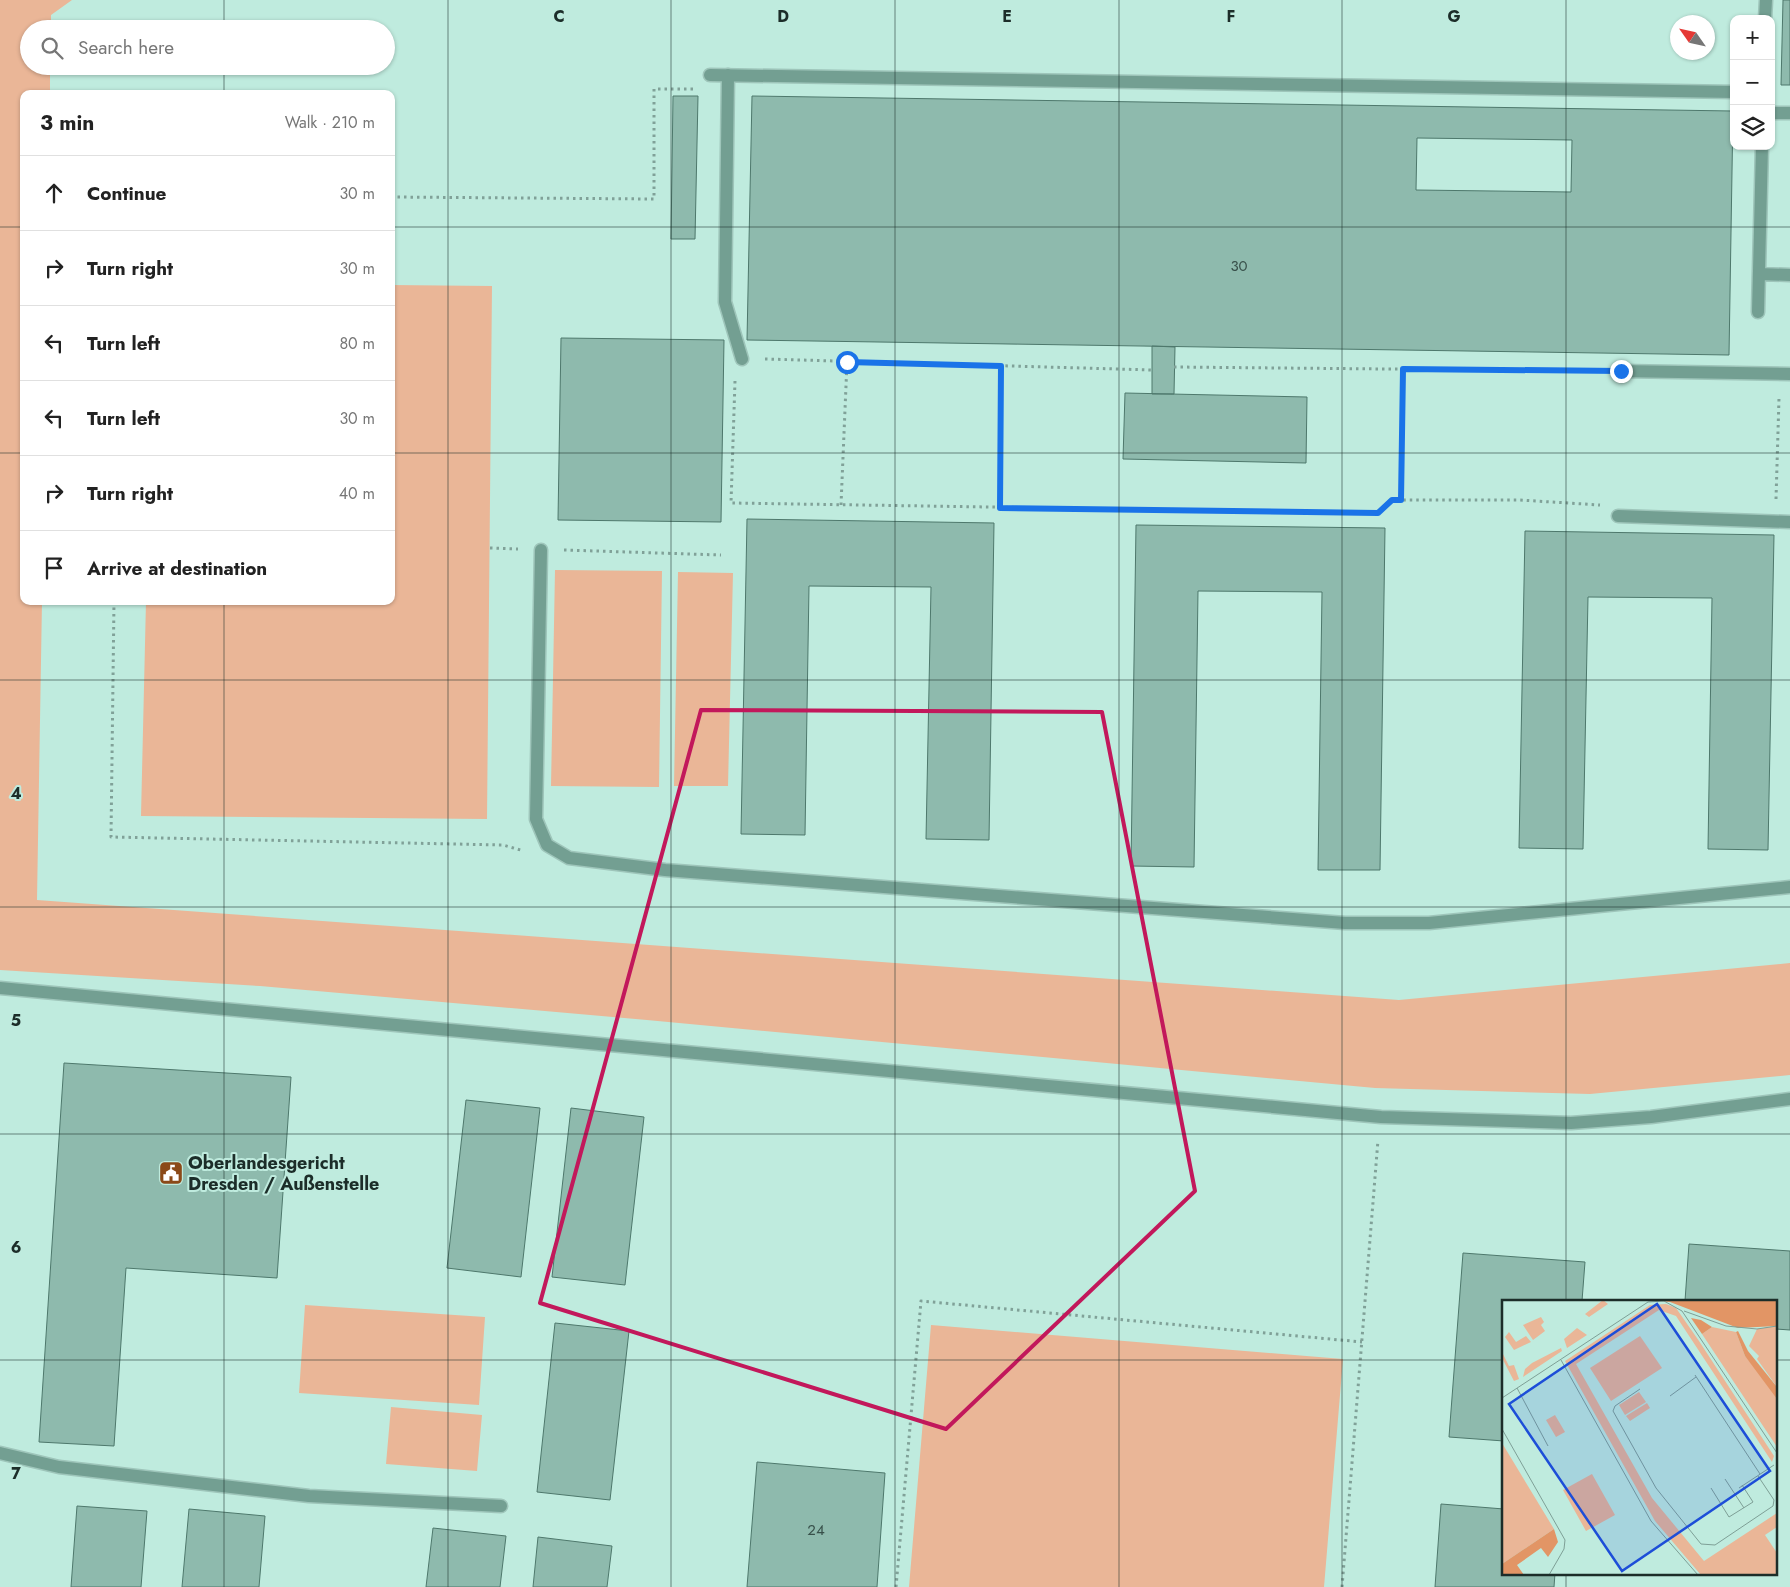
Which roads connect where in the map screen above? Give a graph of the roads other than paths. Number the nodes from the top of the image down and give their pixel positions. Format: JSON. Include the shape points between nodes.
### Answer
{"nodes":[{"id":1,"x":1766,"y":0,"type":"edge"},
{"id":2,"x":1765,"y":15,"type":"edge"},
{"id":3,"x":710,"y":75,"type":"dead end"},
{"id":4,"x":728,"y":75,"type":"junction"},
{"id":5,"x":1730,"y":92,"type":"edge"},
{"id":6,"x":1775,"y":113,"type":"edge"},
{"id":7,"x":1790,"y":113,"type":"edge"},
{"id":8,"x":1762,"y":150,"type":"edge"},
{"id":9,"x":1759,"y":274,"type":"junction"},
{"id":10,"x":1790,"y":275,"type":"edge"},
{"id":11,"x":1758,"y":312,"type":"dead end"},
{"id":12,"x":742,"y":359,"type":"road end"},
{"id":13,"x":1621,"y":371,"type":"road end"},
{"id":14,"x":1785,"y":374,"type":"edge"},
{"id":15,"x":1618,"y":516,"type":"road end"},
{"id":16,"x":1790,"y":522,"type":"edge"},
{"id":17,"x":541,"y":550,"type":"road end"},
{"id":18,"x":1790,"y":887,"type":"edge"},
{"id":19,"x":0,"y":988,"type":"edge"},
{"id":20,"x":1790,"y":1099,"type":"edge"},
{"id":21,"x":0,"y":1453,"type":"edge"},
{"id":22,"x":501,"y":1506,"type":"dead end"}],
"edges":[{"from":1,"to":2,"type":"lane"},
{"from":3,"to":4,"type":"lane"},
{"from":4,"to":5,"type":"lane"},
{"from":4,"to":12,"type":"lane","via":[[725,302]]},
{"from":6,"to":7,"type":"lane"},
{"from":8,"to":9,"type":"lane"},
{"from":9,"to":10,"type":"lane"},
{"from":9,"to":11,"type":"lane"},
{"from":13,"to":14,"type":"lane"},
{"from":15,"to":16,"type":"lane"},
{"from":17,"to":18,"type":"lane","via":[[536,819],[547,845],[569,858],[665,870],[1345,923],[1429,923]]},
{"from":19,"to":20,"type":"lane","via":[[1381,1116],[1572,1122],[1651,1117]]},
{"from":21,"to":22,"type":"lane","via":[[59,1467],[309,1496]]}]}
